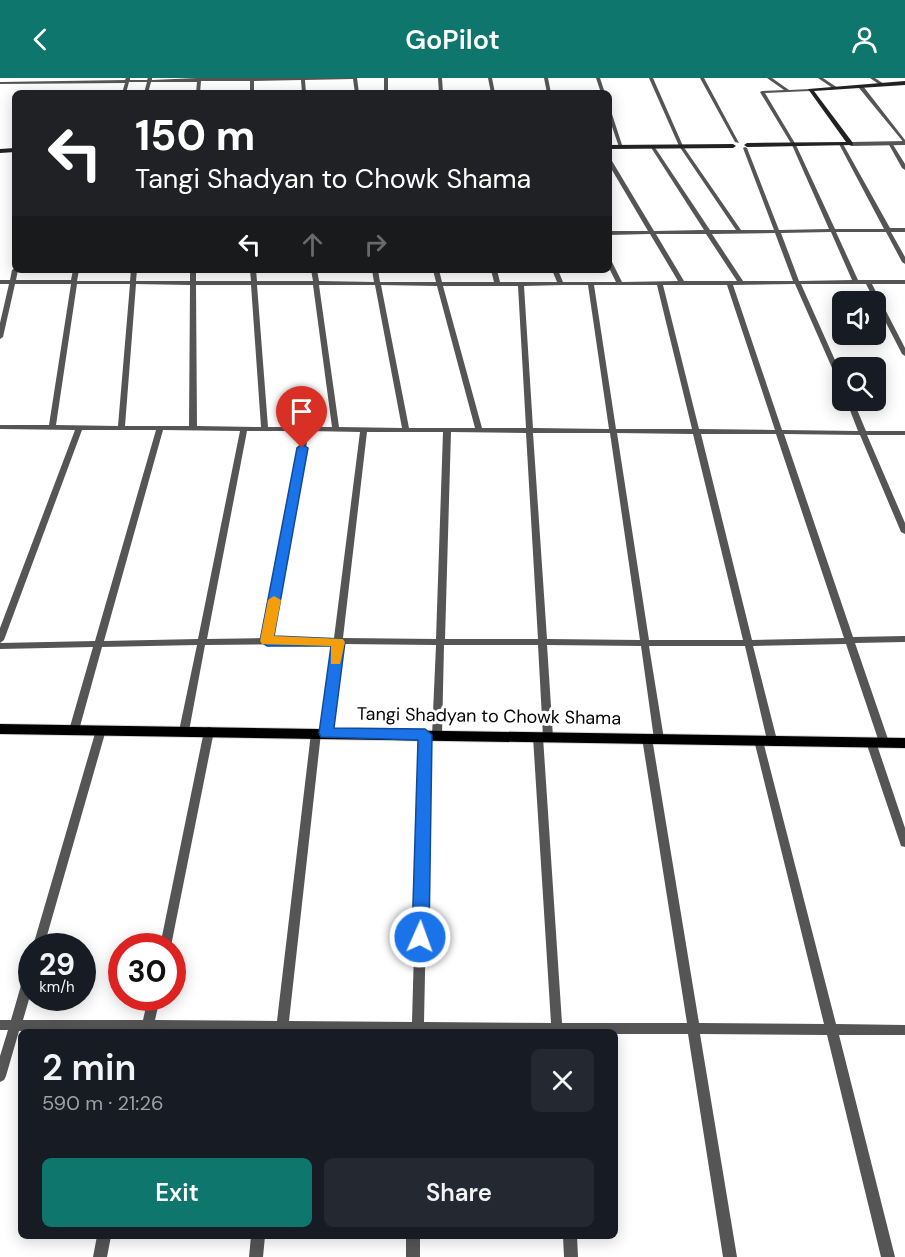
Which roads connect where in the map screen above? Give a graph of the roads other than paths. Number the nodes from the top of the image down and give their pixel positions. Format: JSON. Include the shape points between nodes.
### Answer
{"nodes":[{"id":1,"x":303,"y":78,"type":"edge"},
{"id":2,"x":353,"y":78,"type":"edge"},
{"id":3,"x":651,"y":78,"type":"edge"},
{"id":4,"x":702,"y":78,"type":"edge"},
{"id":5,"x":769,"y":78,"type":"edge"},
{"id":6,"x":820,"y":78,"type":"edge"},
{"id":7,"x":872,"y":78,"type":"edge"},
{"id":8,"x":149,"y":79,"type":"edge"},
{"id":9,"x":199,"y":79,"type":"edge"},
{"id":10,"x":252,"y":79,"type":"edge"},
{"id":11,"x":0,"y":80,"type":"edge"},
{"id":12,"x":91,"y":80,"type":"edge"},
{"id":13,"x":127,"y":80,"type":"edge"},
{"id":14,"x":75,"y":82,"type":"junction"},
{"id":15,"x":46,"y":83,"type":"edge"},
{"id":16,"x":901,"y":83,"type":"edge"},
{"id":17,"x":882,"y":84,"type":"junction"},
{"id":18,"x":861,"y":87,"type":"junction"},
{"id":19,"x":836,"y":88,"type":"junction"},
{"id":20,"x":905,"y":88,"type":"edge"},
{"id":21,"x":73,"y":90,"type":"edge"},
{"id":22,"x":810,"y":90,"type":"junction"},
{"id":23,"x":789,"y":91,"type":"junction"},
{"id":24,"x":612,"y":120,"type":"edge"},
{"id":25,"x":890,"y":143,"type":"junction"},
{"id":26,"x":905,"y":143,"type":"edge"},
{"id":27,"x":735,"y":144,"type":"junction"},
{"id":28,"x":841,"y":144,"type":"junction"},
{"id":29,"x":851,"y":144,"type":"junction"},
{"id":30,"x":794,"y":145,"type":"junction"},
{"id":31,"x":681,"y":146,"type":"junction"},
{"id":32,"x":746,"y":146,"type":"junction"},
{"id":33,"x":612,"y":147,"type":"edge"},
{"id":34,"x":621,"y":147,"type":"junction"},
{"id":35,"x":652,"y":147,"type":"junction"},
{"id":36,"x":612,"y":166,"type":"edge"},
{"id":37,"x":905,"y":168,"type":"edge"},
{"id":38,"x":832,"y":230,"type":"junction"},
{"id":39,"x":888,"y":230,"type":"junction"},
{"id":40,"x":905,"y":230,"type":"edge"},
{"id":41,"x":739,"y":231,"type":"junction"},
{"id":42,"x":776,"y":231,"type":"junction"},
{"id":43,"x":612,"y":232,"type":"edge"},
{"id":44,"x":652,"y":232,"type":"junction"},
{"id":45,"x":707,"y":232,"type":"junction"},
{"id":46,"x":905,"y":262,"type":"edge"},
{"id":47,"x":612,"y":268,"type":"edge"},
{"id":48,"x":14,"y":273,"type":"edge"},
{"id":49,"x":76,"y":273,"type":"edge"},
{"id":50,"x":134,"y":273,"type":"edge"},
{"id":51,"x":193,"y":273,"type":"edge"},
{"id":52,"x":253,"y":273,"type":"edge"},
{"id":53,"x":314,"y":273,"type":"edge"},
{"id":54,"x":376,"y":273,"type":"edge"},
{"id":55,"x":437,"y":273,"type":"edge"},
{"id":56,"x":495,"y":273,"type":"edge"},
{"id":57,"x":556,"y":273,"type":"edge"},
{"id":58,"x":0,"y":282,"type":"edge"},
{"id":59,"x":12,"y":282,"type":"junction"},
{"id":60,"x":74,"y":282,"type":"junction"},
{"id":61,"x":133,"y":282,"type":"junction"},
{"id":62,"x":193,"y":282,"type":"junction"},
{"id":63,"x":856,"y":282,"type":"junction"},
{"id":64,"x":868,"y":282,"type":"junction"},
{"id":65,"x":905,"y":282,"type":"edge"},
{"id":66,"x":254,"y":283,"type":"junction"},
{"id":67,"x":316,"y":283,"type":"junction"},
{"id":68,"x":378,"y":283,"type":"junction"},
{"id":69,"x":660,"y":283,"type":"junction"},
{"id":70,"x":682,"y":283,"type":"junction"},
{"id":71,"x":729,"y":283,"type":"junction"},
{"id":72,"x":741,"y":283,"type":"junction"},
{"id":73,"x":797,"y":283,"type":"junction"},
{"id":74,"x":440,"y":284,"type":"junction"},
{"id":75,"x":498,"y":284,"type":"junction"},
{"id":76,"x":521,"y":284,"type":"junction"},
{"id":77,"x":561,"y":284,"type":"junction"},
{"id":78,"x":591,"y":284,"type":"junction"},
{"id":79,"x":620,"y":284,"type":"junction"},
{"id":80,"x":0,"y":337,"type":"edge"},
{"id":81,"x":905,"y":354,"type":"edge"},
{"id":82,"x":832,"y":361,"type":"edge"},
{"id":83,"x":854,"y":411,"type":"edge"},
{"id":84,"x":0,"y":427,"type":"edge"},
{"id":85,"x":52,"y":428,"type":"junction"},
{"id":86,"x":79,"y":428,"type":"junction"},
{"id":87,"x":121,"y":428,"type":"junction"},
{"id":88,"x":160,"y":428,"type":"junction"},
{"id":89,"x":193,"y":429,"type":"junction"},
{"id":90,"x":244,"y":429,"type":"junction"},
{"id":91,"x":265,"y":429,"type":"junction"},
{"id":92,"x":306,"y":429,"type":"junction"},
{"id":93,"x":336,"y":429,"type":"junction"},
{"id":94,"x":364,"y":430,"type":"junction"},
{"id":95,"x":406,"y":430,"type":"junction"},
{"id":96,"x":447,"y":430,"type":"junction"},
{"id":97,"x":479,"y":430,"type":"junction"},
{"id":98,"x":530,"y":430,"type":"junction"},
{"id":99,"x":613,"y":431,"type":"junction"},
{"id":100,"x":697,"y":432,"type":"junction"},
{"id":101,"x":779,"y":432,"type":"junction"},
{"id":102,"x":864,"y":433,"type":"junction"},
{"id":103,"x":905,"y":433,"type":"edge"},
{"id":104,"x":905,"y":532,"type":"edge"},
{"id":105,"x":849,"y":639,"type":"junction"},
{"id":106,"x":905,"y":639,"type":"edge"},
{"id":107,"x":0,"y":640,"type":"edge"},
{"id":108,"x":267,"y":641,"type":"junction"},
{"id":109,"x":543,"y":641,"type":"junction"},
{"id":110,"x":201,"y":642,"type":"junction"},
{"id":111,"x":338,"y":642,"type":"junction"},
{"id":112,"x":440,"y":642,"type":"junction"},
{"id":113,"x":645,"y":642,"type":"junction"},
{"id":114,"x":99,"y":643,"type":"junction"},
{"id":115,"x":748,"y":643,"type":"junction"},
{"id":116,"x":0,"y":646,"type":"edge"},
{"id":117,"x":0,"y":729,"type":"edge"},
{"id":118,"x":74,"y":730,"type":"junction"},
{"id":119,"x":101,"y":730,"type":"junction"},
{"id":120,"x":184,"y":731,"type":"junction"},
{"id":121,"x":209,"y":731,"type":"junction"},
{"id":122,"x":321,"y":733,"type":"junction"},
{"id":123,"x":431,"y":735,"type":"junction"},
{"id":124,"x":543,"y":737,"type":"junction"},
{"id":125,"x":653,"y":739,"type":"junction"},
{"id":126,"x":765,"y":740,"type":"junction"},
{"id":127,"x":877,"y":742,"type":"junction"},
{"id":128,"x":905,"y":743,"type":"edge"},
{"id":129,"x":905,"y":843,"type":"edge"},
{"id":130,"x":42,"y":933,"type":"edge"},
{"id":131,"x":168,"y":933,"type":"edge"},
{"id":132,"x":19,"y":1011,"type":"edge"},
{"id":133,"x":151,"y":1011,"type":"edge"},
{"id":134,"x":0,"y":1025,"type":"edge"},
{"id":135,"x":15,"y":1025,"type":"junction"},
{"id":136,"x":148,"y":1029,"type":"edge"},
{"id":137,"x":282,"y":1029,"type":"edge"},
{"id":138,"x":418,"y":1029,"type":"edge"},
{"id":139,"x":557,"y":1029,"type":"edge"},
{"id":140,"x":693,"y":1029,"type":"junction"},
{"id":141,"x":618,"y":1030,"type":"edge"},
{"id":142,"x":831,"y":1030,"type":"junction"},
{"id":143,"x":905,"y":1030,"type":"edge"},
{"id":144,"x":0,"y":1076,"type":"edge"},
{"id":145,"x":103,"y":1239,"type":"edge"},
{"id":146,"x":258,"y":1239,"type":"edge"},
{"id":147,"x":413,"y":1239,"type":"edge"},
{"id":148,"x":570,"y":1239,"type":"edge"},
{"id":149,"x":100,"y":1257,"type":"edge"},
{"id":150,"x":256,"y":1257,"type":"edge"},
{"id":151,"x":413,"y":1257,"type":"edge"},
{"id":152,"x":572,"y":1257,"type":"edge"},
{"id":153,"x":730,"y":1257,"type":"edge"},
{"id":154,"x":888,"y":1257,"type":"edge"}],
"edges":[{"from":1,"to":2,"type":"street"},
{"from":1,"to":10,"type":"street"},
{"from":3,"to":31,"type":"street"},
{"from":4,"to":27,"type":"street"},
{"from":5,"to":23,"type":"street"},
{"from":6,"to":19,"type":"street"},
{"from":7,"to":17,"type":"street"},
{"from":8,"to":9,"type":"street"},
{"from":8,"to":13,"type":"street"},
{"from":9,"to":10,"type":"street"},
{"from":11,"to":15,"type":"street"},
{"from":12,"to":13,"type":"street"},
{"from":12,"to":14,"type":"street"},
{"from":14,"to":15,"type":"street"},
{"from":14,"to":21,"type":"street"},
{"from":16,"to":17,"type":"main road"},
{"from":16,"to":20,"type":"street"},
{"from":17,"to":18,"type":"main road"},
{"from":18,"to":19,"type":"main road"},
{"from":18,"to":26,"type":"street"},
{"from":19,"to":22,"type":"main road"},
{"from":22,"to":23,"type":"street"},
{"from":22,"to":29,"type":"main road"},
{"from":23,"to":30,"type":"street","via":[[762,92]]},
{"from":24,"to":34,"type":"street"},
{"from":25,"to":26,"type":"street"},
{"from":25,"to":29,"type":"street"},
{"from":25,"to":37,"type":"street"},
{"from":27,"to":31,"type":"main road"},
{"from":27,"to":32,"type":"main road"},
{"from":28,"to":29,"type":"main road"},
{"from":28,"to":30,"type":"main road"},
{"from":28,"to":39,"type":"street"},
{"from":30,"to":32,"type":"main road"},
{"from":30,"to":38,"type":"street"},
{"from":31,"to":35,"type":"main road"},
{"from":31,"to":41,"type":"street"},
{"from":32,"to":42,"type":"street"},
{"from":33,"to":34,"type":"main road"},
{"from":34,"to":35,"type":"main road"},
{"from":35,"to":45,"type":"street"},
{"from":36,"to":44,"type":"street"},
{"from":38,"to":39,"type":"street"},
{"from":38,"to":42,"type":"street"},
{"from":38,"to":63,"type":"street"},
{"from":39,"to":40,"type":"street"},
{"from":39,"to":46,"type":"street"},
{"from":41,"to":42,"type":"street"},
{"from":41,"to":45,"type":"street"},
{"from":42,"to":73,"type":"street"},
{"from":43,"to":44,"type":"street"},
{"from":44,"to":45,"type":"street"},
{"from":44,"to":70,"type":"street"},
{"from":45,"to":72,"type":"street"},
{"from":47,"to":79,"type":"street"},
{"from":48,"to":59,"type":"street"},
{"from":49,"to":60,"type":"street"},
{"from":50,"to":61,"type":"street"},
{"from":51,"to":62,"type":"street"},
{"from":52,"to":66,"type":"street"},
{"from":53,"to":67,"type":"street"},
{"from":54,"to":68,"type":"street"},
{"from":55,"to":74,"type":"street"},
{"from":56,"to":75,"type":"street"},
{"from":57,"to":77,"type":"street"},
{"from":58,"to":59,"type":"street"},
{"from":59,"to":60,"type":"street"},
{"from":59,"to":80,"type":"street"},
{"from":60,"to":61,"type":"street"},
{"from":60,"to":85,"type":"street"},
{"from":61,"to":62,"type":"street"},
{"from":61,"to":87,"type":"street"},
{"from":62,"to":66,"type":"street"},
{"from":62,"to":89,"type":"street"},
{"from":63,"to":64,"type":"street"},
{"from":63,"to":73,"type":"street"},
{"from":64,"to":65,"type":"street"},
{"from":64,"to":81,"type":"street"},
{"from":66,"to":67,"type":"street"},
{"from":66,"to":91,"type":"street"},
{"from":67,"to":68,"type":"street"},
{"from":67,"to":93,"type":"street"},
{"from":68,"to":74,"type":"street"},
{"from":68,"to":95,"type":"street"},
{"from":69,"to":70,"type":"street"},
{"from":69,"to":79,"type":"street"},
{"from":69,"to":100,"type":"street"},
{"from":70,"to":71,"type":"street"},
{"from":71,"to":72,"type":"street"},
{"from":71,"to":101,"type":"street"},
{"from":72,"to":73,"type":"street"},
{"from":73,"to":82,"type":"street"},
{"from":74,"to":75,"type":"street"},
{"from":74,"to":97,"type":"street"},
{"from":75,"to":76,"type":"street"},
{"from":76,"to":77,"type":"street"},
{"from":76,"to":98,"type":"street"},
{"from":77,"to":78,"type":"street"},
{"from":78,"to":79,"type":"street"},
{"from":78,"to":99,"type":"street"},
{"from":83,"to":102,"type":"street"},
{"from":84,"to":85,"type":"street"},
{"from":85,"to":86,"type":"street"},
{"from":86,"to":87,"type":"street"},
{"from":86,"to":107,"type":"street"},
{"from":87,"to":88,"type":"street"},
{"from":88,"to":89,"type":"street"},
{"from":88,"to":114,"type":"street"},
{"from":89,"to":90,"type":"street"},
{"from":90,"to":91,"type":"street"},
{"from":90,"to":110,"type":"street"},
{"from":91,"to":92,"type":"street"},
{"from":92,"to":93,"type":"street"},
{"from":92,"to":108,"type":"street"},
{"from":93,"to":94,"type":"street"},
{"from":94,"to":95,"type":"street"},
{"from":94,"to":111,"type":"street"},
{"from":95,"to":96,"type":"street"},
{"from":96,"to":97,"type":"street"},
{"from":96,"to":112,"type":"street"},
{"from":97,"to":98,"type":"street"},
{"from":98,"to":99,"type":"street"},
{"from":98,"to":109,"type":"street"},
{"from":99,"to":100,"type":"street"},
{"from":99,"to":113,"type":"street"},
{"from":100,"to":101,"type":"street"},
{"from":100,"to":115,"type":"street"},
{"from":101,"to":102,"type":"street"},
{"from":101,"to":105,"type":"street"},
{"from":102,"to":103,"type":"street"},
{"from":102,"to":104,"type":"street"},
{"from":105,"to":106,"type":"street"},
{"from":105,"to":115,"type":"street"},
{"from":105,"to":127,"type":"street"},
{"from":108,"to":110,"type":"street"},
{"from":108,"to":111,"type":"street"},
{"from":109,"to":112,"type":"street"},
{"from":109,"to":113,"type":"street"},
{"from":109,"to":124,"type":"street"},
{"from":110,"to":114,"type":"street"},
{"from":110,"to":120,"type":"street"},
{"from":111,"to":112,"type":"street"},
{"from":111,"to":122,"type":"street"},
{"from":112,"to":123,"type":"street"},
{"from":113,"to":115,"type":"street"},
{"from":113,"to":125,"type":"street"},
{"from":114,"to":116,"type":"street"},
{"from":114,"to":118,"type":"street"},
{"from":115,"to":126,"type":"street"},
{"from":117,"to":118,"type":"main road","name":"Tangi Shadyan to Chowk Shama"},
{"from":118,"to":119,"type":"main road","name":"Tangi Shadyan to Chowk Shama"},
{"from":119,"to":120,"type":"main road","name":"Tangi Shadyan to Chowk Shama"},
{"from":119,"to":130,"type":"street"},
{"from":120,"to":121,"type":"main road","name":"Tangi Shadyan to Chowk Shama"},
{"from":121,"to":122,"type":"main road","name":"Tangi Shadyan to Chowk Shama"},
{"from":121,"to":131,"type":"street"},
{"from":122,"to":123,"type":"main road","name":"Tangi Shadyan to Chowk Shama"},
{"from":122,"to":137,"type":"street"},
{"from":123,"to":124,"type":"main road","name":"Tangi Shadyan to Chowk Shama"},
{"from":123,"to":138,"type":"street"},
{"from":124,"to":125,"type":"main road","name":"Tangi Shadyan to Chowk Shama"},
{"from":124,"to":139,"type":"street"},
{"from":125,"to":126,"type":"main road","name":"Tangi Shadyan to Chowk Shama"},
{"from":125,"to":140,"type":"street"},
{"from":126,"to":127,"type":"main road","name":"Tangi Shadyan to Chowk Shama"},
{"from":126,"to":142,"type":"street"},
{"from":127,"to":128,"type":"main road","name":"Tangi Shadyan to Chowk Shama"},
{"from":127,"to":129,"type":"street"},
{"from":132,"to":135,"type":"street"},
{"from":133,"to":136,"type":"street"},
{"from":134,"to":135,"type":"street"},
{"from":135,"to":136,"type":"street"},
{"from":135,"to":144,"type":"street"},
{"from":136,"to":137,"type":"street"},
{"from":140,"to":141,"type":"street"},
{"from":140,"to":142,"type":"street"},
{"from":140,"to":153,"type":"street"},
{"from":142,"to":143,"type":"street"},
{"from":142,"to":154,"type":"street"},
{"from":145,"to":149,"type":"street"},
{"from":146,"to":150,"type":"street"},
{"from":147,"to":151,"type":"street"},
{"from":148,"to":152,"type":"street"}]}
